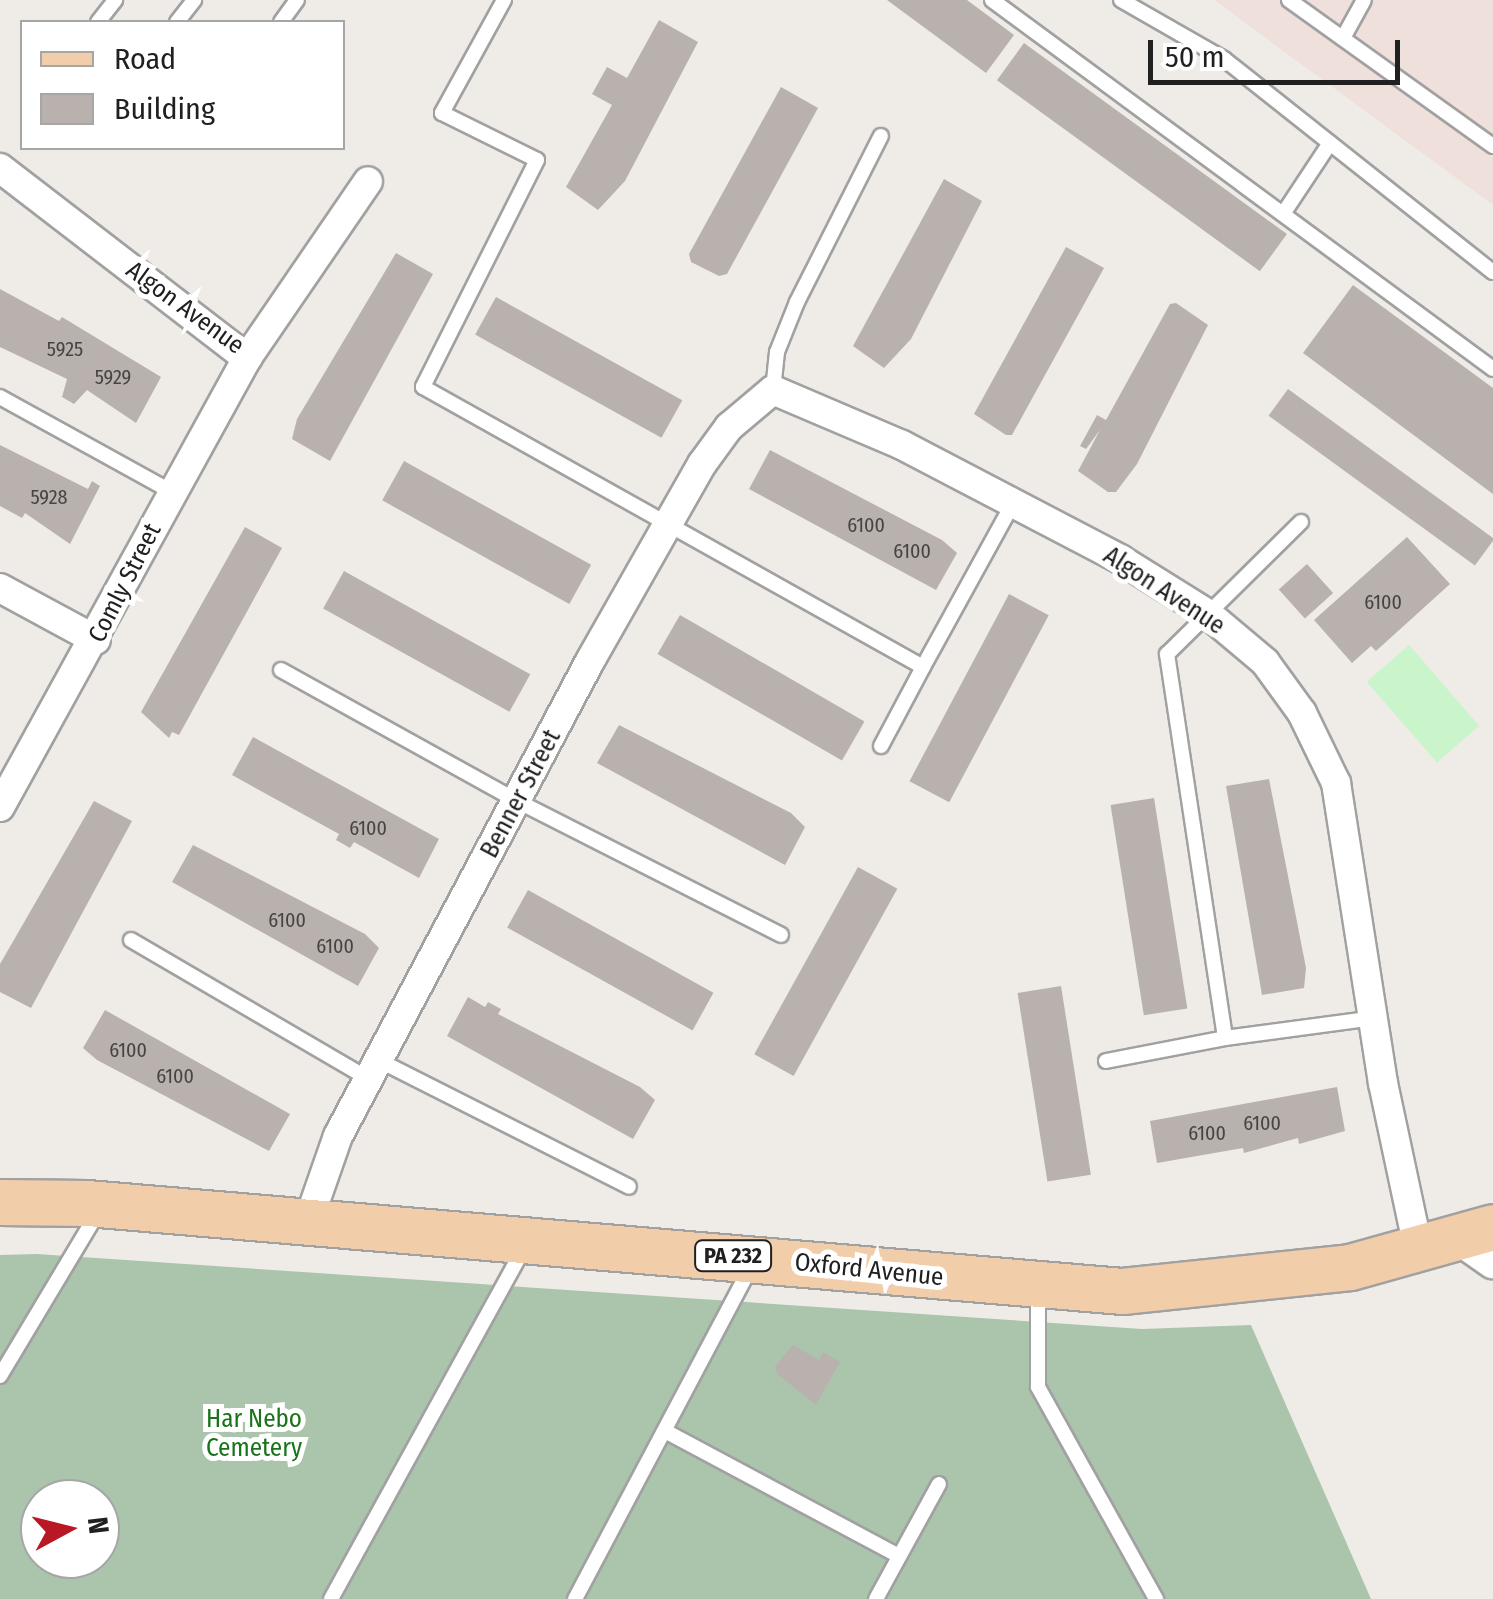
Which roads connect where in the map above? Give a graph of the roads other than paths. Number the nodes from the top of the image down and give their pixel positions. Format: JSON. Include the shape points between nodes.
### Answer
{"nodes":[{"id":1,"x":115,"y":0,"type":"edge"},
{"id":2,"x":194,"y":0,"type":"edge"},
{"id":3,"x":297,"y":0,"type":"edge"},
{"id":4,"x":504,"y":0,"type":"edge"},
{"id":5,"x":992,"y":0,"type":"edge"},
{"id":6,"x":1121,"y":0,"type":"edge"},
{"id":7,"x":1289,"y":0,"type":"edge"},
{"id":8,"x":1364,"y":0,"type":"edge"},
{"id":9,"x":100,"y":20,"type":"edge"},
{"id":10,"x":179,"y":20,"type":"edge"},
{"id":11,"x":282,"y":20,"type":"edge"},
{"id":12,"x":1343,"y":38,"type":"junction"},
{"id":13,"x":881,"y":136,"type":"dead end"},
{"id":14,"x":1330,"y":143,"type":"junction"},
{"id":15,"x":1493,"y":146,"type":"edge"},
{"id":16,"x":0,"y":168,"type":"edge"},
{"id":17,"x":368,"y":180,"type":"dead end"},
{"id":18,"x":1283,"y":214,"type":"junction"},
{"id":19,"x":1493,"y":272,"type":"edge"},
{"id":20,"x":247,"y":358,"type":"junction"},
{"id":21,"x":1493,"y":369,"type":"edge"},
{"id":22,"x":773,"y":390,"type":"junction"},
{"id":23,"x":0,"y":396,"type":"edge"},
{"id":24,"x":172,"y":492,"type":"junction"},
{"id":25,"x":1013,"y":503,"type":"junction"},
{"id":26,"x":1301,"y":522,"type":"dead end"},
{"id":27,"x":668,"y":524,"type":"junction"},
{"id":28,"x":0,"y":588,"type":"edge"},
{"id":29,"x":1208,"y":614,"type":"junction"},
{"id":30,"x":96,"y":640,"type":"junction"},
{"id":31,"x":924,"y":667,"type":"junction"},
{"id":32,"x":281,"y":670,"type":"dead end"},
{"id":33,"x":882,"y":746,"type":"dead end"},
{"id":34,"x":8,"y":773,"type":"edge"},
{"id":35,"x":517,"y":802,"type":"junction"},
{"id":36,"x":0,"y":807,"type":"edge"},
{"id":37,"x":781,"y":935,"type":"dead end"},
{"id":38,"x":130,"y":940,"type":"dead end"},
{"id":39,"x":1374,"y":1018,"type":"junction"},
{"id":40,"x":1226,"y":1038,"type":"junction"},
{"id":41,"x":1106,"y":1061,"type":"dead end"},
{"id":42,"x":373,"y":1069,"type":"junction"},
{"id":43,"x":629,"y":1187,"type":"dead end"},
{"id":44,"x":0,"y":1202,"type":"edge"},
{"id":45,"x":103,"y":1204,"type":"junction"},
{"id":46,"x":308,"y":1222,"type":"junction"},
{"id":47,"x":529,"y":1240,"type":"junction"},
{"id":48,"x":1482,"y":1242,"type":"edge"},
{"id":49,"x":1418,"y":1252,"type":"junction"},
{"id":50,"x":755,"y":1258,"type":"junction"},
{"id":51,"x":1038,"y":1288,"type":"junction"},
{"id":52,"x":0,"y":1376,"type":"edge"},
{"id":53,"x":666,"y":1431,"type":"junction"},
{"id":54,"x":939,"y":1484,"type":"dead end"},
{"id":55,"x":900,"y":1556,"type":"junction"},
{"id":56,"x":331,"y":1599,"type":"edge"},
{"id":57,"x":575,"y":1599,"type":"edge"},
{"id":58,"x":876,"y":1599,"type":"edge"},
{"id":59,"x":1156,"y":1599,"type":"edge"}],
"edges":[{"from":1,"to":9,"type":"lane"},
{"from":2,"to":10,"type":"lane"},
{"from":3,"to":11,"type":"lane"},
{"from":4,"to":27,"type":"lane","via":[[442,113],[537,160],[422,387]]},
{"from":5,"to":18,"type":"lane"},
{"from":6,"to":14,"type":"lane","via":[[1224,59]]},
{"from":7,"to":12,"type":"lane"},
{"from":8,"to":12,"type":"lane"},
{"from":12,"to":15,"type":"lane"},
{"from":13,"to":22,"type":"lane","via":[[796,302],[777,352]]},
{"from":14,"to":18,"type":"lane"},
{"from":14,"to":19,"type":"lane"},
{"from":16,"to":20,"type":"street","name":"Algon Avenue"},
{"from":17,"to":20,"type":"street","name":"Algon Avenue"},
{"from":18,"to":21,"type":"lane"},
{"from":20,"to":24,"type":"street","name":"Comly Street"},
{"from":22,"to":25,"type":"street","name":"Algon Avenue","via":[[902,445]]},
{"from":22,"to":27,"type":"street","name":"Benner Street","via":[[729,427]]},
{"from":23,"to":24,"type":"lane"},
{"from":24,"to":30,"type":"street","name":"Comly Street"},
{"from":25,"to":29,"type":"street","name":"Algon Avenue"},
{"from":25,"to":31,"type":"lane"},
{"from":26,"to":29,"type":"lane"},
{"from":27,"to":31,"type":"lane"},
{"from":27,"to":35,"type":"street","name":"Benner Street"},
{"from":28,"to":30,"type":"street"},
{"from":29,"to":39,"type":"street","name":"Algon Avenue","via":[[1265,662],[1302,713],[1336,783]]},
{"from":29,"to":40,"type":"lane","via":[[1167,654]]},
{"from":30,"to":34,"type":"street","name":"Comly Street"},
{"from":31,"to":33,"type":"lane"},
{"from":32,"to":35,"type":"lane"},
{"from":34,"to":36,"type":"street","name":"Comly Street"},
{"from":35,"to":37,"type":"lane"},
{"from":35,"to":42,"type":"street","name":"Benner Street"},
{"from":38,"to":42,"type":"lane"},
{"from":39,"to":40,"type":"lane"},
{"from":39,"to":49,"type":"street","name":"Algon Avenue"},
{"from":40,"to":41,"type":"lane"},
{"from":42,"to":43,"type":"lane"},
{"from":42,"to":46,"type":"street","name":"Benner Street","via":[[338,1136]]},
{"from":44,"to":45,"type":"main road","name":"Oxford Avenue","number":"PA 232"},
{"from":45,"to":46,"type":"main road","name":"Oxford Avenue","number":"PA 232"},
{"from":45,"to":52,"type":"lane"},
{"from":46,"to":47,"type":"main road","name":"Oxford Avenue","number":"PA 232"},
{"from":47,"to":50,"type":"main road","name":"Oxford Avenue","number":"PA 232"},
{"from":47,"to":56,"type":"lane"},
{"from":48,"to":49,"type":"main road","name":"Oxford Avenue","number":"PA 232"},
{"from":49,"to":51,"type":"main road","name":"Oxford Avenue","number":"PA 232","via":[[1231,1282],[1122,1292]]},
{"from":50,"to":51,"type":"main road","name":"Oxford Avenue","number":"PA 232"},
{"from":50,"to":53,"type":"lane"},
{"from":51,"to":59,"type":"lane","via":[[1038,1387]]},
{"from":53,"to":55,"type":"lane"},
{"from":53,"to":57,"type":"lane"},
{"from":54,"to":55,"type":"lane"},
{"from":55,"to":58,"type":"lane"}]}
